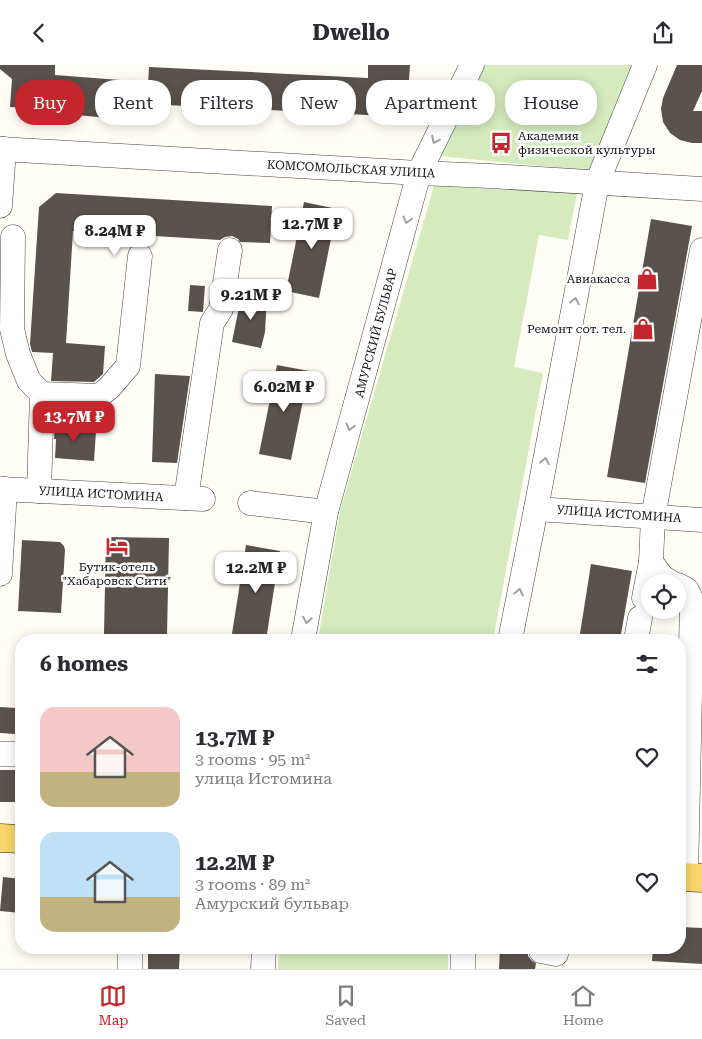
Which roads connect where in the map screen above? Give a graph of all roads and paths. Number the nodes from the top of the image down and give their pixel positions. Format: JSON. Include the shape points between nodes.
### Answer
{"nodes":[{"id":1,"x":472,"y":65,"type":"edge"},
{"id":2,"x":646,"y":65,"type":"edge"},
{"id":3,"x":2,"y":149,"type":"edge"},
{"id":4,"x":419,"y":173,"type":"junction"},
{"id":5,"x":597,"y":183,"type":"junction"},
{"id":6,"x":702,"y":189,"type":"edge"},
{"id":7,"x":0,"y":206,"type":"edge"},
{"id":8,"x":13,"y":237,"type":"dead end"},
{"id":9,"x":230,"y":250,"type":"dead end"},
{"id":10,"x":702,"y":250,"type":"edge"},
{"id":11,"x":140,"y":256,"type":"dead end"},
{"id":12,"x":6,"y":306,"type":"edge"},
{"id":13,"x":42,"y":394,"type":"junction"},
{"id":14,"x":3,"y":489,"type":"edge"},
{"id":15,"x":39,"y":491,"type":"junction"},
{"id":16,"x":250,"y":503,"type":"dead end"},
{"id":17,"x":536,"y":509,"type":"junction"},
{"id":18,"x":326,"y":512,"type":"junction"},
{"id":19,"x":653,"y":517,"type":"junction"},
{"id":20,"x":702,"y":520,"type":"edge"},
{"id":21,"x":651,"y":562,"type":"junction"},
{"id":22,"x":0,"y":574,"type":"edge"},
{"id":23,"x":660,"y":574,"type":"edge"},
{"id":24,"x":686,"y":589,"type":"edge"},
{"id":25,"x":640,"y":619,"type":"edge"},
{"id":26,"x":697,"y":620,"type":"edge"},
{"id":27,"x":304,"y":634,"type":"edge"},
{"id":28,"x":511,"y":634,"type":"edge"},
{"id":29,"x":0,"y":754,"type":"edge"},
{"id":30,"x":15,"y":754,"type":"edge"},
{"id":31,"x":0,"y":838,"type":"edge"},
{"id":32,"x":15,"y":839,"type":"edge"},
{"id":33,"x":689,"y":878,"type":"edge"},
{"id":34,"x":130,"y":954,"type":"edge"},
{"id":35,"x":264,"y":954,"type":"edge"},
{"id":36,"x":463,"y":954,"type":"edge"},
{"id":37,"x":130,"y":969,"type":"edge"},
{"id":38,"x":263,"y":969,"type":"edge"},
{"id":39,"x":463,"y":969,"type":"edge"}],
"edges":[{"from":1,"to":4,"type":"street","name":"АМУРСКИЙ БУЛЬВАР","one_way":true},
{"from":2,"to":5,"type":"street"},
{"from":3,"to":4,"type":"street","name":"КОМСОМОЛЬСКАЯ УЛИЦА"},
{"from":3,"to":7,"type":"street"},
{"from":4,"to":5,"type":"street","name":"КОМСОМОЛЬСКАЯ УЛИЦА"},
{"from":4,"to":18,"type":"street","name":"АМУРСКИЙ БУЛЬВАР","one_way":true},
{"from":5,"to":6,"type":"street","name":"КОМСОМОЛЬСКАЯ УЛИЦА"},
{"from":17,"to":5,"type":"street","one_way":true},
{"from":8,"to":12,"type":"street"},
{"from":9,"to":15,"type":"street","name":"УЛИЦА ИСТОМИНА","via":[[221,309],[212,323],[194,499]]},
{"from":10,"to":19,"type":"street"},
{"from":11,"to":13,"type":"street","via":[[128,366],[99,396]]},
{"from":12,"to":13,"type":"street","via":[[18,354],[29,381]]},
{"from":13,"to":15,"type":"street"},
{"from":14,"to":15,"type":"street","name":"УЛИЦА ИСТОМИНА"},
{"from":14,"to":22,"type":"street"},
{"from":16,"to":18,"type":"street"},
{"from":17,"to":19,"type":"street","name":"УЛИЦА ИСТОМИНА"},
{"from":28,"to":17,"type":"street","one_way":true},
{"from":18,"to":27,"type":"street","name":"АМУРСКИЙ БУЛЬВАР","one_way":true},
{"from":19,"to":20,"type":"street","name":"УЛИЦА ИСТОМИНА"},
{"from":19,"to":21,"type":"street"},
{"from":21,"to":23,"type":"street"},
{"from":21,"to":25,"type":"street"},
{"from":24,"to":26,"type":"street"},
{"from":26,"to":33,"type":"street"},
{"from":29,"to":30,"type":"street"},
{"from":31,"to":32,"type":"main road"},
{"from":34,"to":37,"type":"street"},
{"from":35,"to":38,"type":"street"},
{"from":36,"to":39,"type":"street"}]}
